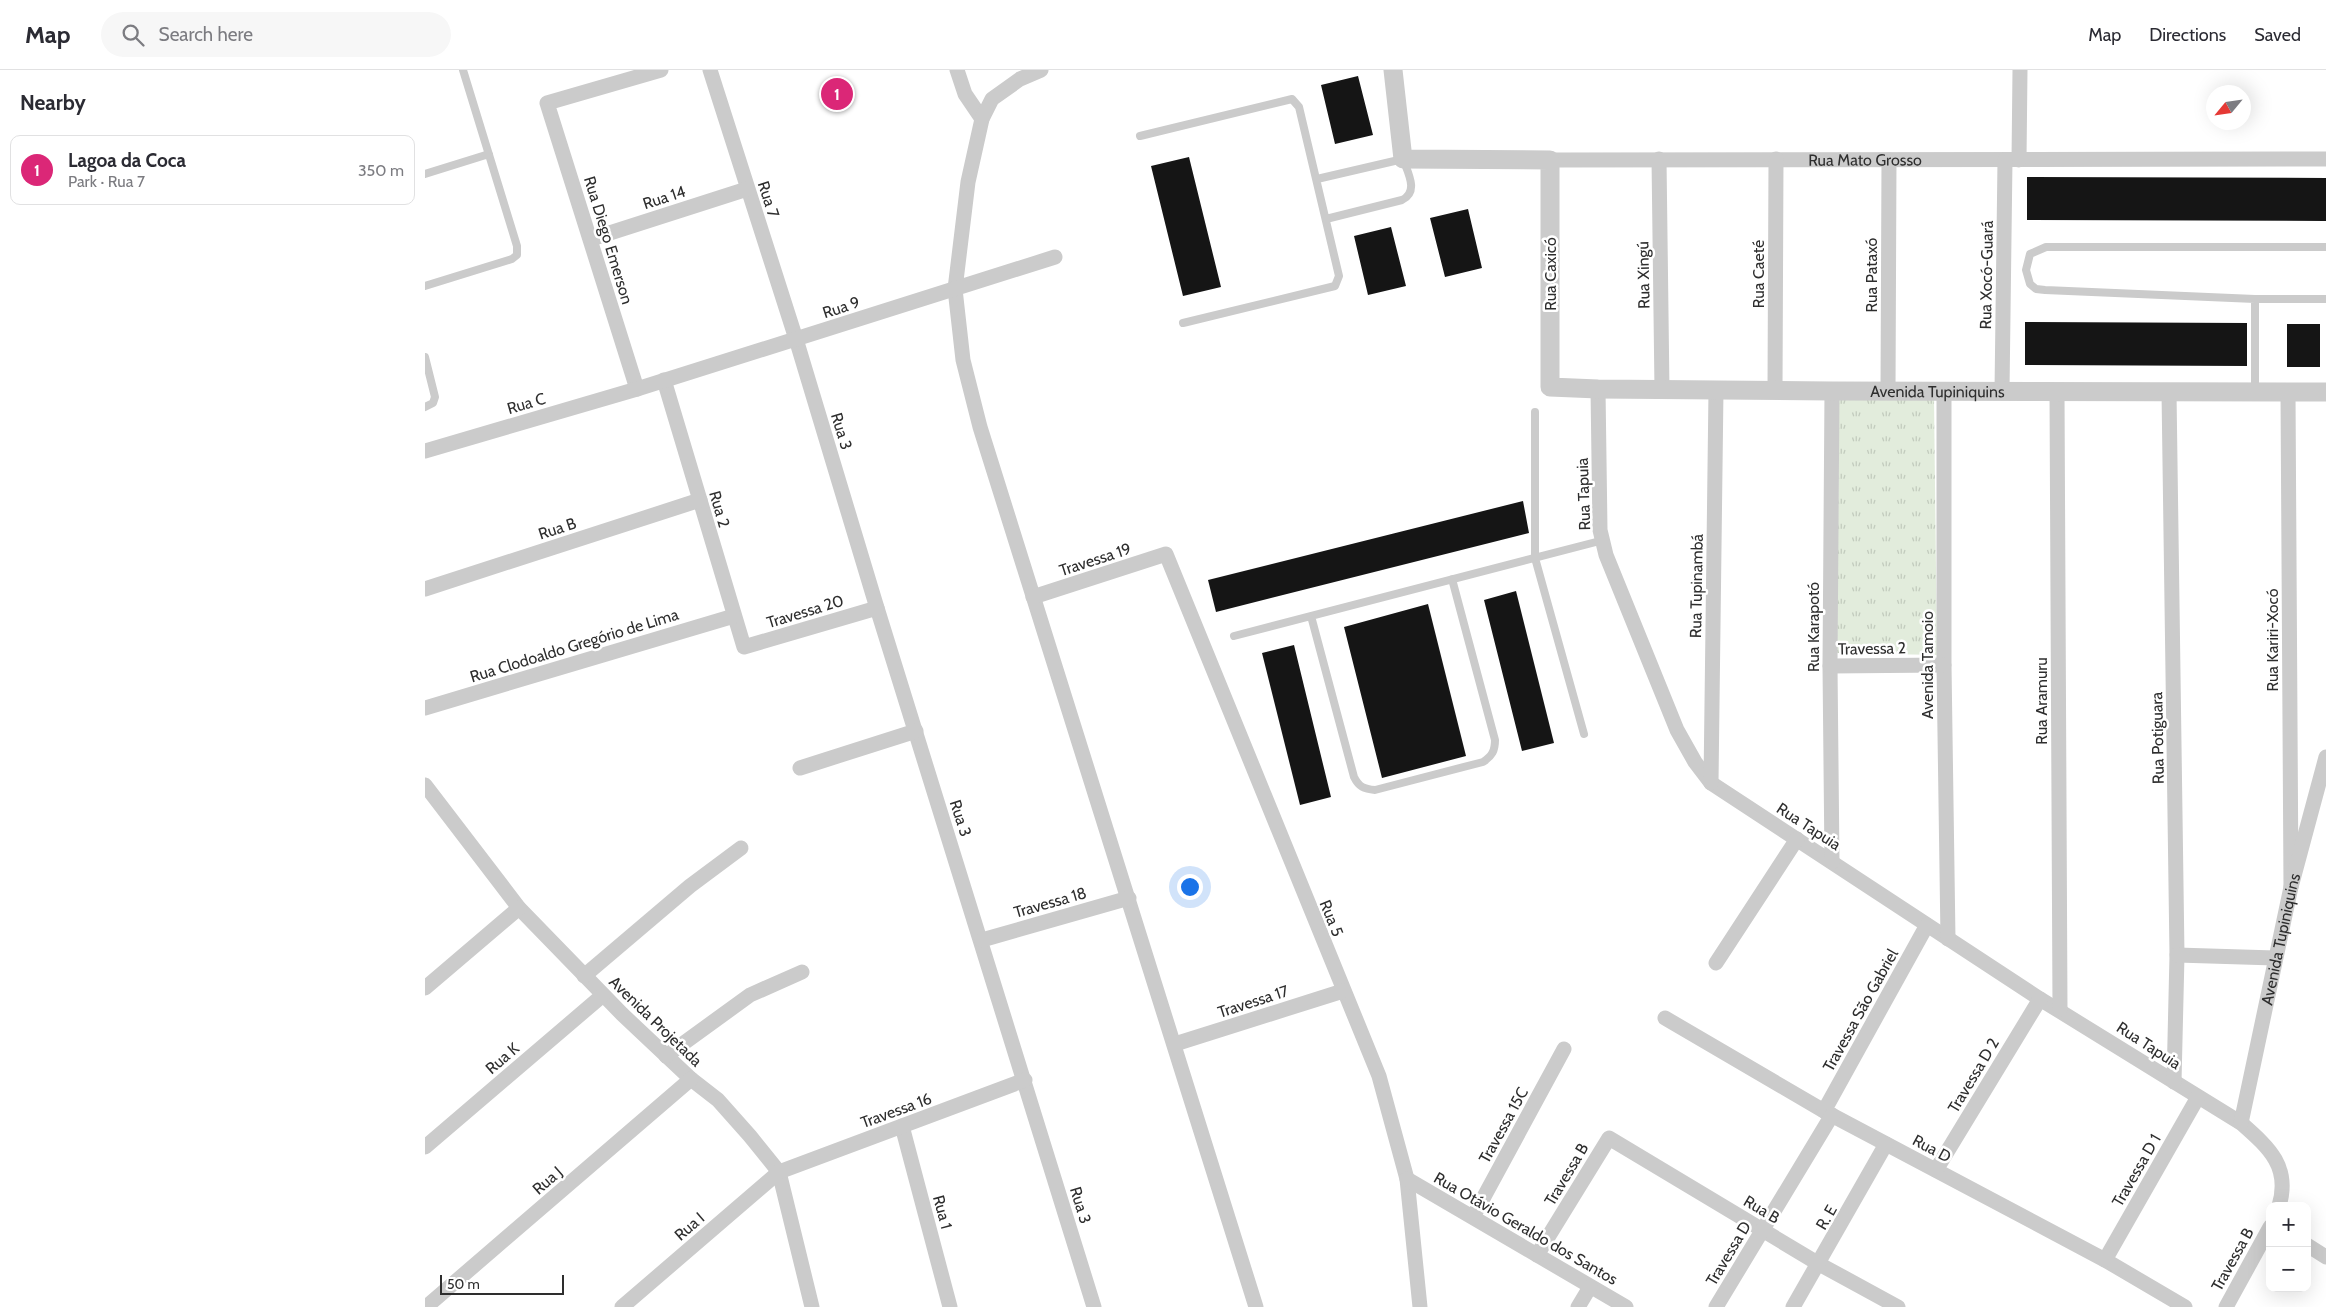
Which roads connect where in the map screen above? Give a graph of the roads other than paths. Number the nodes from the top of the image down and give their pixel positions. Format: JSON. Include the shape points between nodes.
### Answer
{"nodes":[{"id":1,"x":463,"y":70,"type":"edge"},
{"id":2,"x":661,"y":70,"type":"edge"},
{"id":3,"x":710,"y":70,"type":"edge"},
{"id":4,"x":957,"y":70,"type":"edge"},
{"id":5,"x":1041,"y":70,"type":"edge"},
{"id":6,"x":1393,"y":70,"type":"edge"},
{"id":7,"x":2020,"y":70,"type":"edge"},
{"id":8,"x":982,"y":119,"type":"junction"},
{"id":9,"x":1140,"y":136,"type":"dead end"},
{"id":10,"x":489,"y":154,"type":"junction"},
{"id":11,"x":1775,"y":158,"type":"junction"},
{"id":12,"x":1403,"y":159,"type":"junction"},
{"id":13,"x":1659,"y":159,"type":"junction"},
{"id":14,"x":2326,"y":159,"type":"edge"},
{"id":15,"x":1550,"y":160,"type":"junction"},
{"id":16,"x":1889,"y":160,"type":"junction"},
{"id":17,"x":2012,"y":160,"type":"junction"},
{"id":18,"x":425,"y":174,"type":"edge"},
{"id":19,"x":1317,"y":179,"type":"junction"},
{"id":20,"x":747,"y":189,"type":"junction"},
{"id":21,"x":1326,"y":219,"type":"junction"},
{"id":22,"x":591,"y":239,"type":"junction"},
{"id":23,"x":2326,"y":247,"type":"edge"},
{"id":24,"x":1055,"y":257,"type":"dead end"},
{"id":25,"x":425,"y":286,"type":"edge"},
{"id":26,"x":955,"y":288,"type":"junction"},
{"id":27,"x":2255,"y":299,"type":"junction"},
{"id":28,"x":2326,"y":299,"type":"edge"},
{"id":29,"x":1183,"y":323,"type":"dead end"},
{"id":30,"x":796,"y":339,"type":"junction"},
{"id":31,"x":425,"y":357,"type":"edge"},
{"id":32,"x":664,"y":380,"type":"junction"},
{"id":33,"x":1550,"y":387,"type":"joint"},
{"id":34,"x":637,"y":389,"type":"junction"},
{"id":35,"x":1598,"y":389,"type":"junction"},
{"id":36,"x":1662,"y":390,"type":"junction"},
{"id":37,"x":1716,"y":390,"type":"junction"},
{"id":38,"x":1775,"y":390,"type":"junction"},
{"id":39,"x":1832,"y":391,"type":"junction"},
{"id":40,"x":1888,"y":391,"type":"junction"},
{"id":41,"x":1944,"y":391,"type":"junction"},
{"id":42,"x":2002,"y":391,"type":"junction"},
{"id":43,"x":2057,"y":392,"type":"junction"},
{"id":44,"x":2169,"y":392,"type":"junction"},
{"id":45,"x":2255,"y":392,"type":"junction"},
{"id":46,"x":2326,"y":392,"type":"edge"},
{"id":47,"x":2287,"y":393,"type":"junction"},
{"id":48,"x":425,"y":407,"type":"edge"},
{"id":49,"x":1535,"y":412,"type":"dead end"},
{"id":50,"x":425,"y":451,"type":"edge"},
{"id":51,"x":700,"y":500,"type":"junction"},
{"id":52,"x":1599,"y":542,"type":"junction"},
{"id":53,"x":1166,"y":554,"type":"joint"},
{"id":54,"x":1535,"y":558,"type":"junction"},
{"id":55,"x":1452,"y":579,"type":"junction"},
{"id":56,"x":425,"y":589,"type":"edge"},
{"id":57,"x":1033,"y":597,"type":"junction"},
{"id":58,"x":877,"y":608,"type":"junction"},
{"id":59,"x":734,"y":616,"type":"junction"},
{"id":60,"x":1311,"y":616,"type":"junction"},
{"id":61,"x":1234,"y":636,"type":"dead end"},
{"id":62,"x":744,"y":647,"type":"joint"},
{"id":63,"x":1944,"y":664,"type":"junction"},
{"id":64,"x":1830,"y":666,"type":"junction"},
{"id":65,"x":425,"y":708,"type":"edge"},
{"id":66,"x":915,"y":731,"type":"junction"},
{"id":67,"x":1584,"y":734,"type":"dead end"},
{"id":68,"x":2326,"y":757,"type":"edge"},
{"id":69,"x":800,"y":768,"type":"dead end"},
{"id":70,"x":1711,"y":783,"type":"junction"},
{"id":71,"x":425,"y":785,"type":"edge"},
{"id":72,"x":1797,"y":839,"type":"junction"},
{"id":73,"x":741,"y":848,"type":"dead end"},
{"id":74,"x":1832,"y":862,"type":"junction"},
{"id":75,"x":2291,"y":887,"type":"junction"},
{"id":76,"x":1129,"y":898,"type":"junction"},
{"id":77,"x":519,"y":908,"type":"junction"},
{"id":78,"x":1927,"y":925,"type":"junction"},
{"id":79,"x":1949,"y":939,"type":"junction"},
{"id":80,"x":982,"y":940,"type":"junction"},
{"id":81,"x":2177,"y":955,"type":"junction"},
{"id":82,"x":2275,"y":958,"type":"junction"},
{"id":83,"x":1715,"y":963,"type":"dead end"},
{"id":84,"x":802,"y":972,"type":"dead end"},
{"id":85,"x":585,"y":976,"type":"junction"},
{"id":86,"x":425,"y":988,"type":"edge"},
{"id":87,"x":1343,"y":991,"type":"junction"},
{"id":88,"x":603,"y":995,"type":"junction"},
{"id":89,"x":2040,"y":999,"type":"junction"},
{"id":90,"x":2060,"y":1010,"type":"junction"},
{"id":91,"x":1665,"y":1018,"type":"dead end"},
{"id":92,"x":1175,"y":1044,"type":"junction"},
{"id":93,"x":1564,"y":1049,"type":"dead end"},
{"id":94,"x":666,"y":1056,"type":"junction"},
{"id":95,"x":691,"y":1079,"type":"junction"},
{"id":96,"x":1025,"y":1080,"type":"junction"},
{"id":97,"x":2175,"y":1082,"type":"junction"},
{"id":98,"x":2198,"y":1097,"type":"junction"},
{"id":99,"x":1828,"y":1114,"type":"junction"},
{"id":100,"x":2241,"y":1123,"type":"junction"},
{"id":101,"x":902,"y":1126,"type":"junction"},
{"id":102,"x":1609,"y":1138,"type":"joint"},
{"id":103,"x":1886,"y":1144,"type":"junction"},
{"id":104,"x":425,"y":1147,"type":"edge"},
{"id":105,"x":1936,"y":1170,"type":"junction"},
{"id":106,"x":779,"y":1172,"type":"junction"},
{"id":107,"x":1407,"y":1179,"type":"junction"},
{"id":108,"x":2280,"y":1202,"type":"edge"},
{"id":109,"x":1473,"y":1217,"type":"junction"},
{"id":110,"x":1763,"y":1229,"type":"junction"},
{"id":111,"x":2266,"y":1234,"type":"edge"},
{"id":112,"x":2310,"y":1247,"type":"edge"},
{"id":113,"x":1537,"y":1254,"type":"junction"},
{"id":114,"x":2326,"y":1257,"type":"edge"},
{"id":115,"x":2105,"y":1260,"type":"junction"},
{"id":116,"x":1819,"y":1264,"type":"junction"},
{"id":117,"x":1590,"y":1287,"type":"junction"},
{"id":118,"x":811,"y":1302,"type":"edge"},
{"id":119,"x":426,"y":1307,"type":"edge"},
{"id":120,"x":622,"y":1307,"type":"edge"},
{"id":121,"x":798,"y":1307,"type":"edge"},
{"id":122,"x":950,"y":1307,"type":"edge"},
{"id":123,"x":1094,"y":1307,"type":"edge"},
{"id":124,"x":1256,"y":1307,"type":"edge"},
{"id":125,"x":1420,"y":1307,"type":"edge"},
{"id":126,"x":1578,"y":1307,"type":"edge"},
{"id":127,"x":1627,"y":1307,"type":"edge"},
{"id":128,"x":1716,"y":1307,"type":"edge"},
{"id":129,"x":1793,"y":1307,"type":"edge"},
{"id":130,"x":1898,"y":1307,"type":"edge"},
{"id":131,"x":2185,"y":1307,"type":"edge"},
{"id":132,"x":2225,"y":1307,"type":"edge"}],
"edges":[{"from":1,"to":10,"type":"lane"},
{"from":2,"to":22,"type":"street","name":"Rua Diego Emerson","via":[[547,103]]},
{"from":3,"to":20,"type":"street","name":"Rua 7"},
{"from":4,"to":8,"type":"street","via":[[965,94]]},
{"from":5,"to":8,"type":"street","via":[[1020,79],[992,99]]},
{"from":6,"to":12,"type":"street"},
{"from":7,"to":17,"type":"street","name":"Rua Xocó-Guará"},
{"from":8,"to":26,"type":"street","via":[[968,182]]},
{"from":9,"to":19,"type":"lane","via":[[1292,99],[1299,107]]},
{"from":10,"to":18,"type":"lane"},
{"from":10,"to":25,"type":"lane","via":[[517,255]]},
{"from":11,"to":13,"type":"street","name":"Rua Mato Grosso"},
{"from":11,"to":16,"type":"street","name":"Rua Mato Grosso"},
{"from":11,"to":38,"type":"street","name":"Rua Caeté"},
{"from":12,"to":15,"type":"street","name":"Rua Mato Grosso"},
{"from":12,"to":19,"type":"lane"},
{"from":12,"to":21,"type":"lane","via":[[1411,183],[1409,197]]},
{"from":13,"to":15,"type":"street","name":"Rua Mato Grosso"},
{"from":13,"to":36,"type":"street","name":"Rua Xingú"},
{"from":14,"to":17,"type":"street","name":"Rua Mato Grosso"},
{"from":15,"to":33,"type":"street","name":"Rua Caxicó"},
{"from":16,"to":17,"type":"street","name":"Rua Mato Grosso"},
{"from":16,"to":40,"type":"street","name":"Rua Pataxó"},
{"from":17,"to":42,"type":"street","name":"Rua Xocó-Guará"},
{"from":19,"to":21,"type":"lane"},
{"from":20,"to":22,"type":"street","name":"Rua 14"},
{"from":20,"to":30,"type":"street","name":"Rua 7"},
{"from":21,"to":29,"type":"lane","via":[[1339,276],[1335,286]]},
{"from":22,"to":34,"type":"street","name":"Rua Diego Emerson"},
{"from":23,"to":27,"type":"lane","via":[[2051,247],[2034,251],[2027,261],[2030,284],[2045,290]]},
{"from":24,"to":26,"type":"street","name":"Rua 9"},
{"from":26,"to":30,"type":"street","name":"Rua 9"},
{"from":26,"to":57,"type":"street","via":[[957,321],[969,389]]},
{"from":27,"to":28,"type":"lane"},
{"from":27,"to":45,"type":"lane"},
{"from":30,"to":32,"type":"street","name":"Rua 9"},
{"from":30,"to":58,"type":"street","name":"Rua 3"},
{"from":31,"to":48,"type":"lane","via":[[435,397],[433,403]]},
{"from":32,"to":34,"type":"street","name":"Rua 9"},
{"from":32,"to":51,"type":"street","name":"Rua 2"},
{"from":33,"to":35,"type":"street","name":"Avenida Tupiniquins"},
{"from":34,"to":50,"type":"street","name":"Rua C"},
{"from":35,"to":36,"type":"street","name":"Avenida Tupiniquins"},
{"from":35,"to":52,"type":"street","name":"Rua Tapuia"},
{"from":36,"to":37,"type":"street","name":"Avenida Tupiniquins"},
{"from":37,"to":38,"type":"street","name":"Avenida Tupiniquins"},
{"from":37,"to":70,"type":"street","name":"Rua Tupinambá"},
{"from":38,"to":39,"type":"street","name":"Avenida Tupiniquins"},
{"from":39,"to":40,"type":"street","name":"Avenida Tupiniquins"},
{"from":39,"to":64,"type":"street","name":"Rua Karapotó"},
{"from":40,"to":41,"type":"street","name":"Avenida Tupiniquins"},
{"from":41,"to":42,"type":"street","name":"Avenida Tupiniquins"},
{"from":41,"to":63,"type":"street","name":"Avenida Tamoio"},
{"from":42,"to":43,"type":"street","name":"Avenida Tupiniquins"},
{"from":43,"to":44,"type":"street","name":"Avenida Tupiniquins"},
{"from":43,"to":90,"type":"street","name":"Rua Aramuru"},
{"from":44,"to":45,"type":"street","name":"Avenida Tupiniquins"},
{"from":44,"to":81,"type":"street","name":"Rua Potiguara"},
{"from":45,"to":47,"type":"street","name":"Avenida Tupiniquins"},
{"from":46,"to":47,"type":"street","name":"Avenida Tupiniquins"},
{"from":47,"to":75,"type":"street","name":"Rua Kariri-Xocó"},
{"from":49,"to":54,"type":"lane"},
{"from":51,"to":56,"type":"street","name":"Rua B"},
{"from":51,"to":59,"type":"street","name":"Rua 2"},
{"from":52,"to":54,"type":"lane"},
{"from":52,"to":70,"type":"street","name":"Rua Tapuia","via":[[1677,730]]},
{"from":53,"to":57,"type":"street","name":"Travessa 19"},
{"from":53,"to":87,"type":"street","name":"Rua 5"},
{"from":54,"to":55,"type":"lane"},
{"from":54,"to":67,"type":"lane"},
{"from":55,"to":60,"type":"lane"},
{"from":55,"to":60,"type":"lane","via":[[1495,740],[1495,749],[1483,762],[1375,790],[1366,790],[1358,785]]},
{"from":57,"to":76,"type":"street"},
{"from":58,"to":62,"type":"street","name":"Travessa 20"},
{"from":58,"to":66,"type":"street","name":"Rua 3"},
{"from":59,"to":62,"type":"street","name":"Rua 2"},
{"from":59,"to":65,"type":"street","name":"Rua Clodoaldo Gregório de Lima"},
{"from":60,"to":61,"type":"lane"},
{"from":63,"to":64,"type":"street","name":"Travessa 2"},
{"from":63,"to":79,"type":"street","name":"Avenida Tamoio"},
{"from":64,"to":74,"type":"street","name":"Rua Karapotó"},
{"from":66,"to":69,"type":"street"},
{"from":66,"to":80,"type":"street","name":"Rua 3"},
{"from":68,"to":75,"type":"street","name":"Avenida Tupiniquins"},
{"from":70,"to":72,"type":"street","name":"Rua Tapuia"},
{"from":71,"to":77,"type":"street","name":"Avenida Projetada"},
{"from":72,"to":74,"type":"street","name":"Rua Tapuia"},
{"from":72,"to":83,"type":"street"},
{"from":73,"to":85,"type":"street","via":[[690,886]]},
{"from":74,"to":78,"type":"street","name":"Rua Tapuia"},
{"from":75,"to":82,"type":"street","name":"Avenida Tupiniquins"},
{"from":76,"to":80,"type":"street","name":"Travessa 18"},
{"from":76,"to":92,"type":"street"},
{"from":77,"to":85,"type":"street","name":"Avenida Projetada"},
{"from":77,"to":86,"type":"street"},
{"from":78,"to":79,"type":"street","name":"Rua Tapuia"},
{"from":78,"to":99,"type":"street","name":"Travessa São Gabriel"},
{"from":79,"to":89,"type":"street","name":"Rua Tapuia"},
{"from":80,"to":96,"type":"street","name":"Rua 3"},
{"from":81,"to":82,"type":"street"},
{"from":81,"to":97,"type":"street","name":"Rua Potiguara"},
{"from":82,"to":100,"type":"street","name":"Avenida Tupiniquins"},
{"from":84,"to":94,"type":"street","via":[[750,995]]},
{"from":85,"to":88,"type":"street","name":"Avenida Projetada"},
{"from":87,"to":92,"type":"street","name":"Travessa 17"},
{"from":87,"to":107,"type":"street","name":"Rua 5","via":[[1379,1076]]},
{"from":88,"to":94,"type":"street","name":"Avenida Projetada"},
{"from":88,"to":104,"type":"street","name":"Rua K"},
{"from":89,"to":90,"type":"street","name":"Rua Tapuia"},
{"from":89,"to":105,"type":"street","name":"Travessa D 2"},
{"from":90,"to":97,"type":"street","name":"Rua Tapuia"},
{"from":91,"to":99,"type":"street","name":"Rua D"},
{"from":92,"to":124,"type":"street"},
{"from":93,"to":109,"type":"street","name":"Travessa 15C"},
{"from":94,"to":95,"type":"street","name":"Avenida Projetada"},
{"from":95,"to":106,"type":"street","name":"Avenida Projetada","via":[[718,1100]]},
{"from":95,"to":119,"type":"street","name":"Rua J"},
{"from":96,"to":101,"type":"street","name":"Travessa 16"},
{"from":96,"to":123,"type":"street","name":"Rua 3"},
{"from":97,"to":98,"type":"street","name":"Rua Tapuia"},
{"from":98,"to":100,"type":"street","name":"Rua Tapuia"},
{"from":98,"to":115,"type":"street","name":"Travessa D 1"},
{"from":99,"to":103,"type":"street","name":"Rua D"},
{"from":99,"to":110,"type":"street","name":"Travessa D"},
{"from":100,"to":108,"type":"street","via":[[2277,1161],[2283,1189]]},
{"from":101,"to":106,"type":"street","name":"Travessa 16"},
{"from":101,"to":122,"type":"street","name":"Rua 1"},
{"from":102,"to":110,"type":"street","name":"Rua B"},
{"from":102,"to":113,"type":"street","name":"Travessa B"},
{"from":103,"to":105,"type":"street","name":"Rua D"},
{"from":103,"to":116,"type":"street","name":"R. E"},
{"from":105,"to":115,"type":"street","name":"Rua D"},
{"from":106,"to":118,"type":"street","name":"Avenida Projetada"},
{"from":106,"to":120,"type":"street","name":"Rua I"},
{"from":107,"to":109,"type":"street","name":"Rua Otávio Geraldo dos Santos"},
{"from":107,"to":125,"type":"street","name":"Rua 5"},
{"from":109,"to":113,"type":"street","name":"Rua Otávio Geraldo dos Santos"},
{"from":110,"to":116,"type":"street","name":"Rua B"},
{"from":110,"to":128,"type":"street","name":"Travessa D"},
{"from":111,"to":132,"type":"street","name":"Travessa B"},
{"from":112,"to":114,"type":"street"},
{"from":113,"to":117,"type":"street","name":"Rua Otávio Geraldo dos Santos"},
{"from":115,"to":131,"type":"street","name":"Rua D"},
{"from":116,"to":129,"type":"street","name":"R. E"},
{"from":116,"to":130,"type":"street","name":"Rua B"},
{"from":117,"to":126,"type":"street"},
{"from":117,"to":127,"type":"street","name":"Rua Otávio Geraldo dos Santos"},
{"from":118,"to":121,"type":"street"}]}
